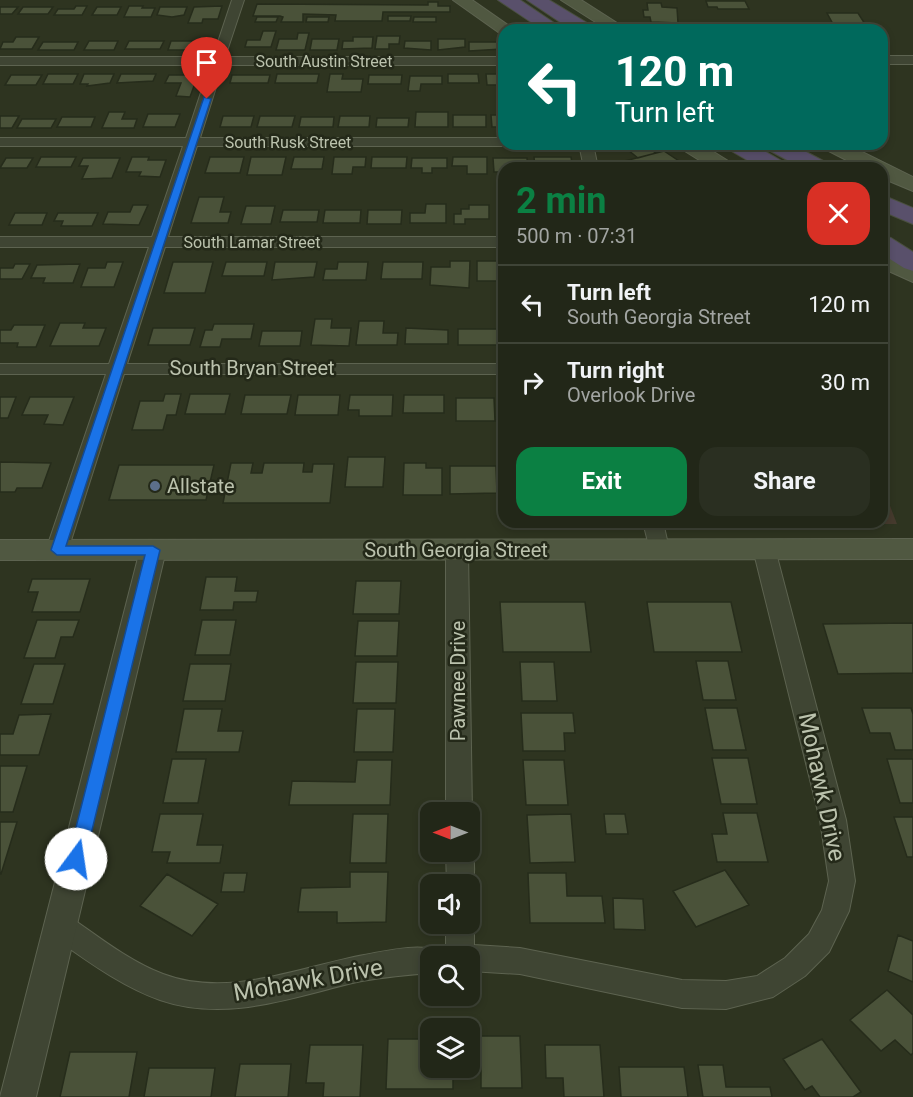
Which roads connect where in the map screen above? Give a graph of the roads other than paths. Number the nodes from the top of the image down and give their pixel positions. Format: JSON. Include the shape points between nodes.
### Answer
{"nodes":[{"id":1,"x":238,"y":0,"type":"edge"},
{"id":2,"x":461,"y":0,"type":"edge"},
{"id":3,"x":507,"y":0,"type":"edge"},
{"id":4,"x":536,"y":0,"type":"edge"},
{"id":5,"x":548,"y":0,"type":"edge"},
{"id":6,"x":569,"y":0,"type":"edge"},
{"id":7,"x":498,"y":24,"type":"edge"},
{"id":8,"x":545,"y":24,"type":"edge"},
{"id":9,"x":576,"y":24,"type":"edge"},
{"id":10,"x":577,"y":24,"type":"edge"},
{"id":11,"x":610,"y":24,"type":"edge"},
{"id":12,"x":888,"y":60,"type":"edge"},
{"id":13,"x":913,"y":60,"type":"edge"},
{"id":14,"x":0,"y":61,"type":"edge"},
{"id":15,"x":220,"y":61,"type":"junction"},
{"id":16,"x":498,"y":61,"type":"edge"},
{"id":17,"x":0,"y":142,"type":"edge"},
{"id":18,"x":193,"y":142,"type":"junction"},
{"id":19,"x":498,"y":142,"type":"edge"},
{"id":20,"x":697,"y":150,"type":"edge"},
{"id":21,"x":752,"y":150,"type":"edge"},
{"id":22,"x":842,"y":150,"type":"edge"},
{"id":23,"x":776,"y":159,"type":"edge"},
{"id":24,"x":716,"y":162,"type":"edge"},
{"id":25,"x":793,"y":162,"type":"edge"},
{"id":26,"x":866,"y":162,"type":"edge"},
{"id":27,"x":888,"y":173,"type":"edge"},
{"id":28,"x":913,"y":185,"type":"edge"},
{"id":29,"x":888,"y":193,"type":"edge"},
{"id":30,"x":913,"y":203,"type":"edge"},
{"id":31,"x":888,"y":205,"type":"edge"},
{"id":32,"x":913,"y":217,"type":"edge"},
{"id":33,"x":888,"y":227,"type":"edge"},
{"id":34,"x":913,"y":240,"type":"edge"},
{"id":35,"x":0,"y":242,"type":"edge"},
{"id":36,"x":159,"y":242,"type":"junction"},
{"id":37,"x":498,"y":242,"type":"edge"},
{"id":38,"x":888,"y":247,"type":"edge"},
{"id":39,"x":888,"y":262,"type":"edge"},
{"id":40,"x":913,"y":263,"type":"edge"},
{"id":41,"x":913,"y":275,"type":"edge"},
{"id":42,"x":118,"y":368,"type":"junction"},
{"id":43,"x":0,"y":369,"type":"edge"},
{"id":44,"x":498,"y":369,"type":"edge"},
{"id":45,"x":655,"y":536,"type":"edge"},
{"id":46,"x":764,"y":549,"type":"junction"},
{"id":47,"x":913,"y":549,"type":"edge"},
{"id":48,"x":0,"y":550,"type":"edge"},
{"id":49,"x":57,"y":550,"type":"junction"},
{"id":50,"x":153,"y":550,"type":"junction"},
{"id":51,"x":457,"y":550,"type":"junction"},
{"id":52,"x":459,"y":802,"type":"edge"},
{"id":53,"x":60,"y":926,"type":"junction"},
{"id":54,"x":480,"y":959,"type":"edge"},
{"id":55,"x":420,"y":961,"type":"edge"},
{"id":56,"x":17,"y":1097,"type":"edge"}],
"edges":[{"from":1,"to":15,"type":"street"},
{"from":2,"to":7,"type":"main road"},
{"from":3,"to":8,"type":"highway"},
{"from":4,"to":9,"type":"highway"},
{"from":5,"to":10,"type":"highway"},
{"from":6,"to":11,"type":"main road"},
{"from":12,"to":13,"type":"street"},
{"from":14,"to":15,"type":"street","name":"South Austin Street"},
{"from":15,"to":16,"type":"street","name":"South Austin Street"},
{"from":15,"to":18,"type":"street"},
{"from":17,"to":18,"type":"street","name":"South Rusk Street"},
{"from":18,"to":19,"type":"street","name":"South Rusk Street"},
{"from":18,"to":36,"type":"street"},
{"from":20,"to":24,"type":"main road"},
{"from":21,"to":23,"type":"highway"},
{"from":22,"to":26,"type":"main road"},
{"from":23,"to":25,"type":"highway"},
{"from":27,"to":28,"type":"main road"},
{"from":29,"to":30,"type":"highway"},
{"from":31,"to":32,"type":"highway"},
{"from":33,"to":34,"type":"highway"},
{"from":35,"to":36,"type":"street","name":"South Lamar Street"},
{"from":36,"to":37,"type":"street","name":"South Lamar Street"},
{"from":36,"to":42,"type":"street"},
{"from":38,"to":40,"type":"highway"},
{"from":39,"to":41,"type":"main road"},
{"from":42,"to":43,"type":"street","name":"South Bryan Street"},
{"from":42,"to":44,"type":"street","name":"South Bryan Street"},
{"from":42,"to":49,"type":"street"},
{"from":45,"to":46,"type":"main road","name":"South Georgia Street"},
{"from":45,"to":51,"type":"main road","name":"South Georgia Street"},
{"from":46,"to":47,"type":"main road","name":"South Georgia Street"},
{"from":46,"to":54,"type":"street","name":"Mohawk Drive","via":[[833,820],[842,881],[835,911],[819,943],[795,967],[763,988],[726,995],[682,994],[520,961]]},
{"from":48,"to":49,"type":"main road","name":"South Georgia Street"},
{"from":49,"to":50,"type":"main road","name":"South Georgia Street"},
{"from":50,"to":51,"type":"main road","name":"South Georgia Street"},
{"from":50,"to":53,"type":"street"},
{"from":51,"to":52,"type":"street","name":"Pawnee Drive"},
{"from":53,"to":55,"type":"street","name":"Mohawk Drive","via":[[116,964],[163,987],[209,996],[255,994],[361,969]]},
{"from":53,"to":56,"type":"street"}]}
